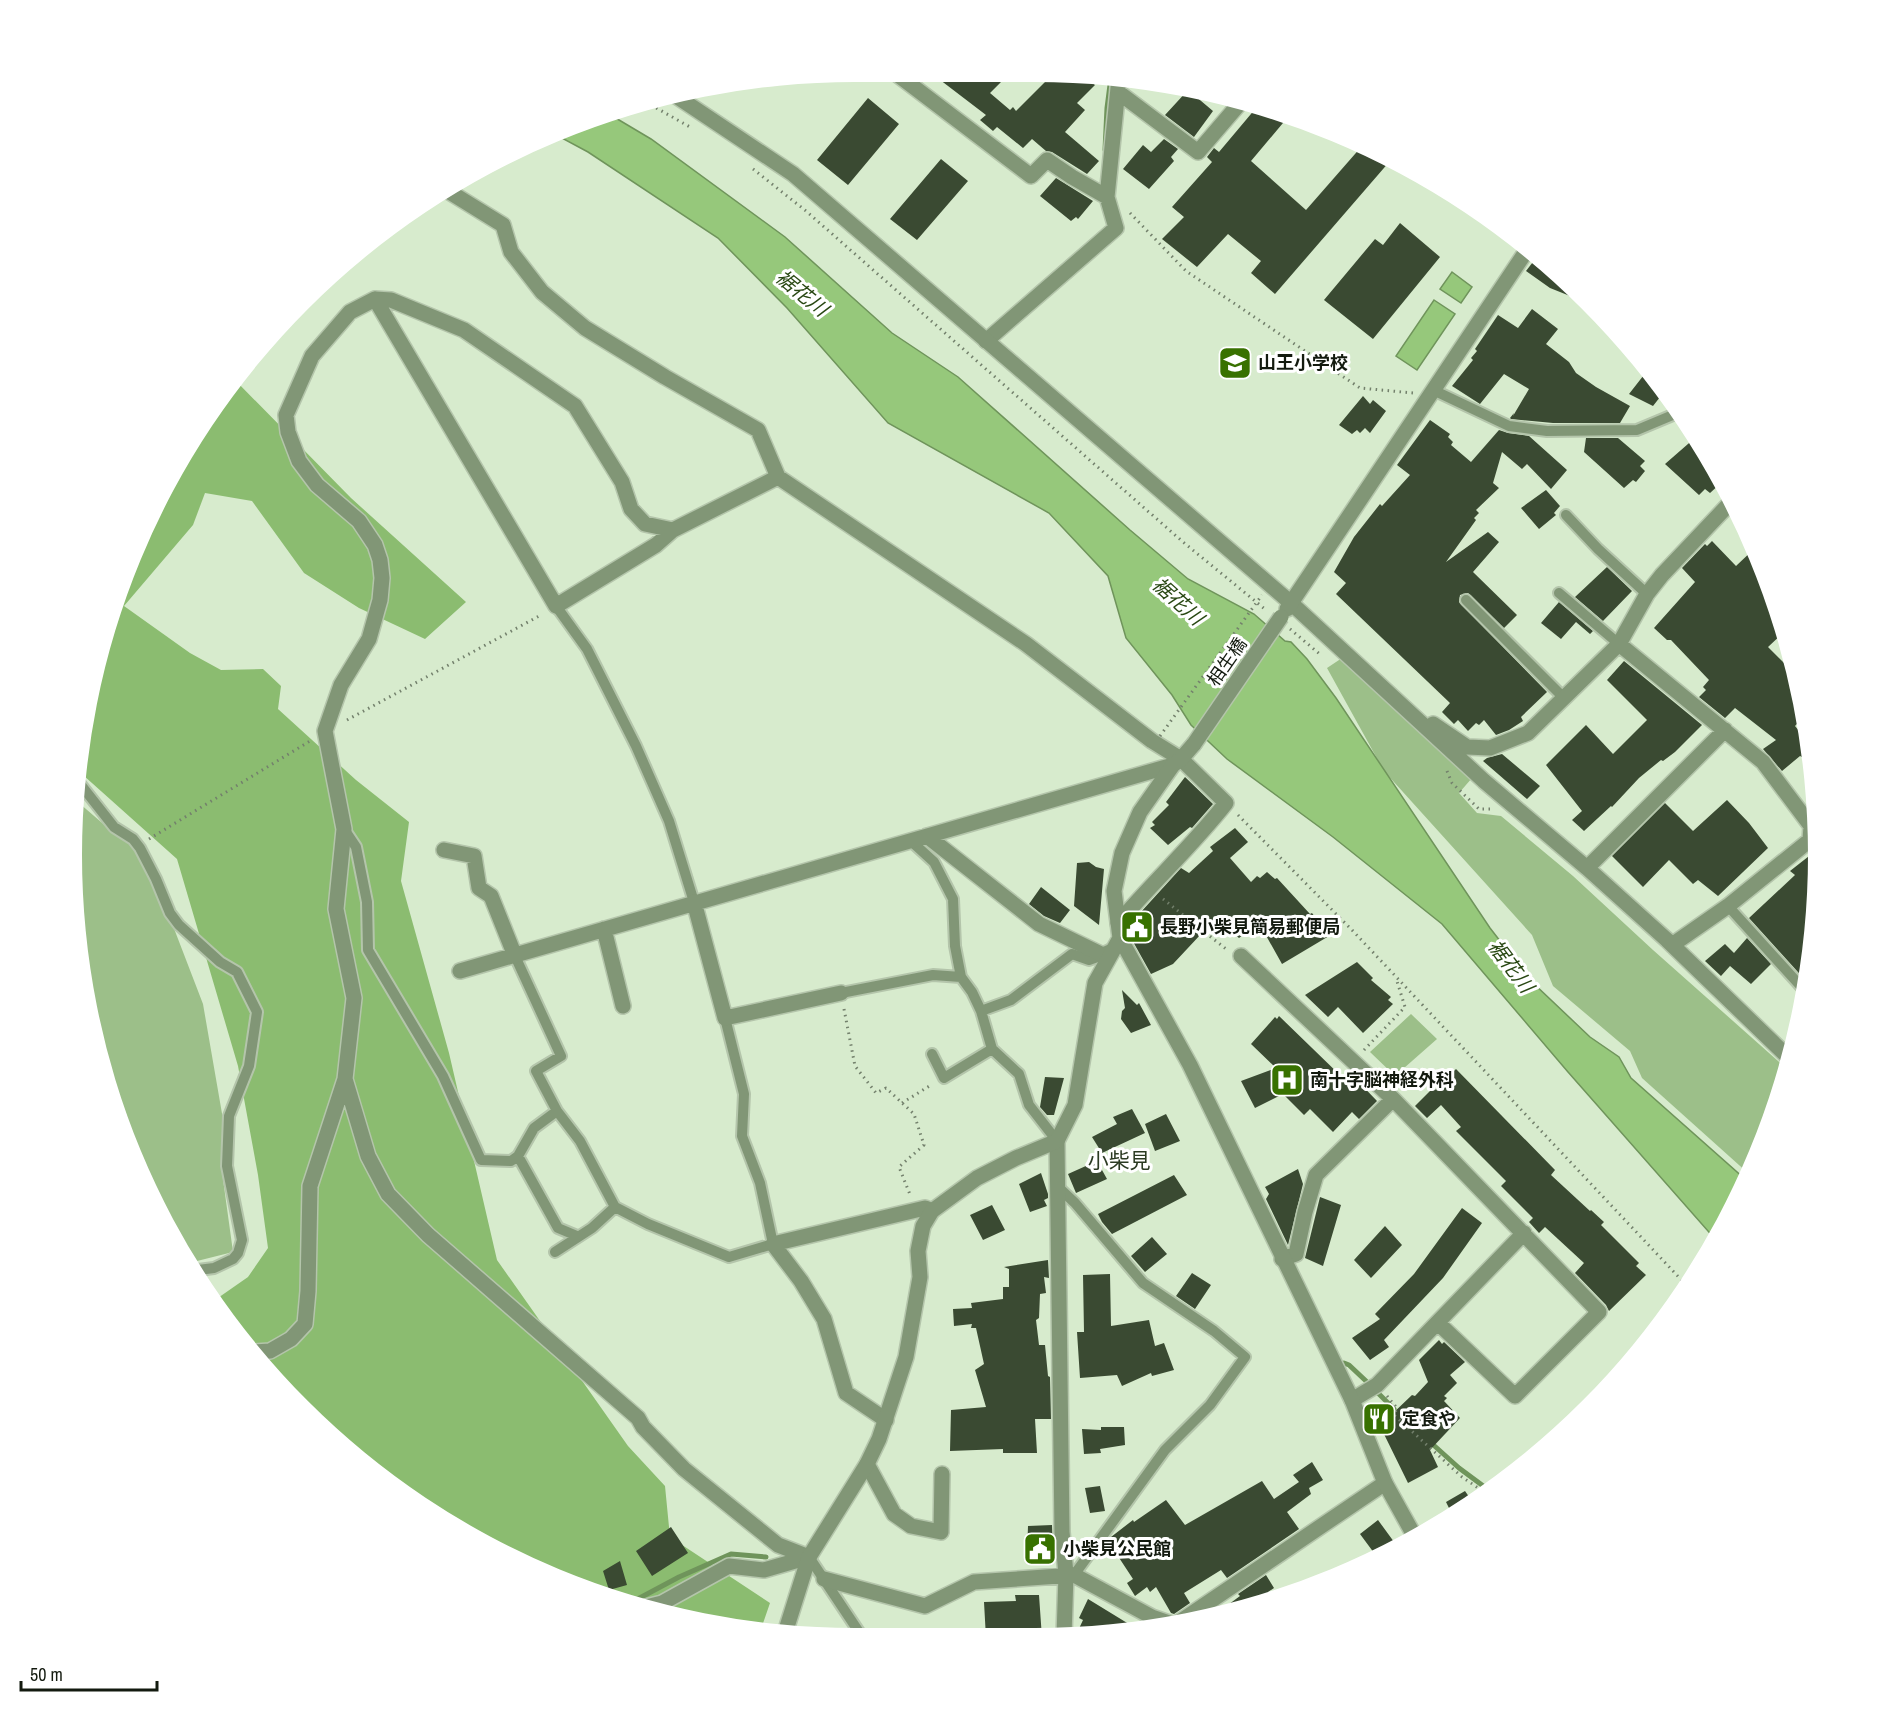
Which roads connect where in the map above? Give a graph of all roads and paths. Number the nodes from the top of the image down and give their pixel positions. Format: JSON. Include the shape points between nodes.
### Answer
{"nodes":[{"id":1,"x":907,"y":82,"type":"edge"},
{"id":2,"x":1119,"y":87,"type":"edge"},
{"id":3,"x":1122,"y":88,"type":"edge"},
{"id":4,"x":685,"y":102,"type":"edge"},
{"id":5,"x":657,"y":108,"type":"edge"},
{"id":6,"x":1235,"y":109,"type":"edge"},
{"id":7,"x":692,"y":128,"type":"dead end"},
{"id":8,"x":751,"y":168,"type":"dead end"},
{"id":9,"x":455,"y":195,"type":"edge"},
{"id":10,"x":1107,"y":197,"type":"junction"},
{"id":11,"x":1129,"y":212,"type":"dead end"},
{"id":12,"x":1523,"y":256,"type":"edge"},
{"id":13,"x":375,"y":299,"type":"junction"},
{"id":14,"x":987,"y":341,"type":"junction"},
{"id":15,"x":1426,"y":392,"type":"junction"},
{"id":16,"x":1671,"y":416,"type":"edge"},
{"id":17,"x":778,"y":477,"type":"junction"},
{"id":18,"x":1726,"y":508,"type":"edge"},
{"id":19,"x":1566,"y":514,"type":"dead end"},
{"id":20,"x":673,"y":530,"type":"junction"},
{"id":21,"x":1559,"y":593,"type":"dead end"},
{"id":22,"x":1647,"y":594,"type":"junction"},
{"id":23,"x":1262,"y":595,"type":"dead end"},
{"id":24,"x":1466,"y":600,"type":"dead end"},
{"id":25,"x":1291,"y":603,"type":"junction"},
{"id":26,"x":556,"y":606,"type":"junction"},
{"id":27,"x":1279,"y":619,"type":"junction"},
{"id":28,"x":1619,"y":644,"type":"junction"},
{"id":29,"x":1324,"y":658,"type":"dead end"},
{"id":30,"x":1392,"y":696,"type":"junction"},
{"id":31,"x":1564,"y":699,"type":"junction"},
{"id":32,"x":1725,"y":730,"type":"junction"},
{"id":33,"x":325,"y":731,"type":"junction"},
{"id":34,"x":1160,"y":736,"type":"dead end"},
{"id":35,"x":1177,"y":762,"type":"junction"},
{"id":36,"x":85,"y":791,"type":"edge"},
{"id":37,"x":1226,"y":803,"type":"junction"},
{"id":38,"x":1807,"y":816,"type":"edge"},
{"id":39,"x":344,"y":829,"type":"junction"},
{"id":40,"x":927,"y":836,"type":"junction"},
{"id":41,"x":147,"y":840,"type":"dead end"},
{"id":42,"x":911,"y":842,"type":"junction"},
{"id":43,"x":1808,"y":842,"type":"edge"},
{"id":44,"x":444,"y":850,"type":"dead end"},
{"id":45,"x":1587,"y":868,"type":"junction"},
{"id":46,"x":1149,"y":887,"type":"junction"},
{"id":47,"x":694,"y":902,"type":"junction"},
{"id":48,"x":1728,"y":906,"type":"junction"},
{"id":49,"x":604,"y":929,"type":"junction"},
{"id":50,"x":1113,"y":942,"type":"junction"},
{"id":51,"x":1672,"y":945,"type":"junction"},
{"id":52,"x":515,"y":956,"type":"junction"},
{"id":53,"x":1241,"y":956,"type":"joint"},
{"id":54,"x":460,"y":971,"type":"dead end"},
{"id":55,"x":961,"y":977,"type":"junction"},
{"id":56,"x":1396,"y":977,"type":"junction"},
{"id":57,"x":1798,"y":983,"type":"edge"},
{"id":58,"x":841,"y":993,"type":"junction"},
{"id":59,"x":623,"y":1006,"type":"dead end"},
{"id":60,"x":981,"y":1011,"type":"junction"},
{"id":61,"x":725,"y":1018,"type":"junction"},
{"id":62,"x":992,"y":1049,"type":"junction"},
{"id":63,"x":1783,"y":1052,"type":"edge"},
{"id":64,"x":932,"y":1054,"type":"dead end"},
{"id":65,"x":1354,"y":1061,"type":"junction"},
{"id":66,"x":944,"y":1078,"type":"junction"},
{"id":67,"x":345,"y":1079,"type":"junction"},
{"id":68,"x":1393,"y":1099,"type":"junction"},
{"id":69,"x":902,"y":1103,"type":"junction"},
{"id":70,"x":557,"y":1111,"type":"junction"},
{"id":71,"x":1058,"y":1141,"type":"junction"},
{"id":72,"x":518,"y":1156,"type":"junction"},
{"id":73,"x":1057,"y":1186,"type":"junction"},
{"id":74,"x":615,"y":1207,"type":"junction"},
{"id":75,"x":916,"y":1210,"type":"junction"},
{"id":76,"x":932,"y":1211,"type":"junction"},
{"id":77,"x":1524,"y":1233,"type":"junction"},
{"id":78,"x":577,"y":1236,"type":"junction"},
{"id":79,"x":773,"y":1244,"type":"junction"},
{"id":80,"x":555,"y":1252,"type":"dead end"},
{"id":81,"x":1282,"y":1259,"type":"junction"},
{"id":82,"x":203,"y":1269,"type":"edge"},
{"id":83,"x":1681,"y":1280,"type":"edge"},
{"id":84,"x":1438,"y":1323,"type":"junction"},
{"id":85,"x":263,"y":1351,"type":"edge"},
{"id":86,"x":1377,"y":1385,"type":"junction"},
{"id":87,"x":1352,"y":1400,"type":"junction"},
{"id":88,"x":886,"y":1420,"type":"junction"},
{"id":89,"x":867,"y":1464,"type":"junction"},
{"id":90,"x":942,"y":1474,"type":"dead end"},
{"id":91,"x":1385,"y":1483,"type":"junction"},
{"id":92,"x":1479,"y":1488,"type":"edge"},
{"id":93,"x":1411,"y":1531,"type":"edge"},
{"id":94,"x":808,"y":1557,"type":"junction"},
{"id":95,"x":1070,"y":1574,"type":"junction"},
{"id":96,"x":824,"y":1580,"type":"junction"},
{"id":97,"x":659,"y":1603,"type":"edge"},
{"id":98,"x":1193,"y":1612,"type":"edge"},
{"id":99,"x":1157,"y":1619,"type":"edge"},
{"id":100,"x":787,"y":1625,"type":"edge"},
{"id":101,"x":1065,"y":1627,"type":"edge"},
{"id":102,"x":856,"y":1628,"type":"edge"}],
"edges":[{"from":1,"to":10,"type":"street","via":[[1031,176],[1047,160]]},
{"from":2,"to":10,"type":"street"},
{"from":3,"to":6,"type":"street","via":[[1198,152]]},
{"from":4,"to":14,"type":"street","via":[[793,174]]},
{"from":5,"to":7,"type":"path"},
{"from":8,"to":27,"type":"path","via":[[806,211],[1183,542]]},
{"from":9,"to":17,"type":"street","via":[[503,225],[511,252],[542,292],[585,328],[758,430]]},
{"from":10,"to":14,"type":"street","via":[[1116,228]]},
{"from":11,"to":15,"type":"path","via":[[1186,271],[1360,388]]},
{"from":12,"to":15,"type":"street","name":"相生橋"},
{"from":13,"to":20,"type":"street","via":[[391,300],[464,330],[575,406],[622,482],[631,509],[645,525]]},
{"from":13,"to":26,"type":"street"},
{"from":13,"to":33,"type":"street","via":[[350,312],[312,356],[286,415],[299,461],[317,485],[359,521],[375,544],[380,560],[380,600],[369,639],[341,686]]},
{"from":14,"to":25,"type":"street"},
{"from":15,"to":16,"type":"lane","via":[[1509,426],[1547,431],[1637,430]]},
{"from":15,"to":25,"type":"street","name":"相生橋"},
{"from":17,"to":20,"type":"street"},
{"from":17,"to":35,"type":"street","via":[[1026,644]]},
{"from":18,"to":22,"type":"street"},
{"from":19,"to":22,"type":"lane"},
{"from":20,"to":26,"type":"street","via":[[656,545]]},
{"from":21,"to":28,"type":"lane"},
{"from":22,"to":28,"type":"street"},
{"from":23,"to":34,"type":"path","bridge":true},
{"from":24,"to":31,"type":"lane"},
{"from":25,"to":27,"type":"street","name":"相生橋"},
{"from":25,"to":30,"type":"street"},
{"from":26,"to":33,"type":"path"},
{"from":26,"to":47,"type":"lane","via":[[587,649],[636,746],[669,821]]},
{"from":27,"to":29,"type":"path"},
{"from":27,"to":35,"type":"street","name":"相生橋","bridge":true,"via":[[1194,744]]},
{"from":28,"to":31,"type":"street"},
{"from":28,"to":32,"type":"street"},
{"from":30,"to":31,"type":"street","via":[[1467,747],[1478,748],[1490,748],[1528,733]]},
{"from":30,"to":45,"type":"street"},
{"from":32,"to":38,"type":"street","via":[[1763,762]]},
{"from":32,"to":45,"type":"street"},
{"from":33,"to":39,"type":"street"},
{"from":33,"to":41,"type":"path"},
{"from":35,"to":37,"type":"street"},
{"from":35,"to":40,"type":"street"},
{"from":35,"to":50,"type":"street","name":"相生橋","via":[[1140,812],[1122,853],[1114,891]]},
{"from":36,"to":82,"type":"lane","via":[[114,827],[140,848],[179,925],[220,963],[237,972],[257,1012],[249,1066],[229,1116],[227,1166],[242,1240],[233,1259]]},
{"from":37,"to":46,"type":"street"},
{"from":37,"to":56,"type":"path"},
{"from":39,"to":67,"type":"street","via":[[336,909],[354,998]]},
{"from":39,"to":72,"type":"lane","via":[[356,847],[367,902],[368,950],[443,1076],[482,1160],[511,1161]]},
{"from":40,"to":42,"type":"street"},
{"from":40,"to":50,"type":"street","via":[[1039,924]]},
{"from":42,"to":47,"type":"street"},
{"from":42,"to":55,"type":"lane","via":[[934,862],[953,899]]},
{"from":43,"to":48,"type":"street"},
{"from":44,"to":52,"type":"street","via":[[474,856],[478,888],[490,896]]},
{"from":45,"to":51,"type":"street"},
{"from":46,"to":50,"type":"street"},
{"from":46,"to":53,"type":"path","via":[[1211,938]]},
{"from":47,"to":49,"type":"street"},
{"from":47,"to":61,"type":"street"},
{"from":48,"to":51,"type":"street"},
{"from":48,"to":57,"type":"lane"},
{"from":49,"to":52,"type":"street"},
{"from":49,"to":59,"type":"street"},
{"from":50,"to":60,"type":"lane","via":[[1089,960],[1072,954],[1011,1000]]},
{"from":50,"to":71,"type":"street","via":[[1095,983],[1075,1105]]},
{"from":50,"to":81,"type":"street","via":[[1190,1065]]},
{"from":51,"to":63,"type":"street"},
{"from":52,"to":54,"type":"street"},
{"from":52,"to":70,"type":"lane","via":[[561,1056],[536,1071]]},
{"from":53,"to":65,"type":"street"},
{"from":55,"to":58,"type":"lane","via":[[933,975]]},
{"from":55,"to":60,"type":"lane"},
{"from":56,"to":65,"type":"path","via":[[1405,1007]]},
{"from":56,"to":83,"type":"path"},
{"from":58,"to":61,"type":"street"},
{"from":58,"to":69,"type":"path","via":[[855,1066],[876,1093],[886,1088]]},
{"from":60,"to":62,"type":"lane"},
{"from":61,"to":79,"type":"lane","via":[[744,1094],[742,1136],[760,1183]]},
{"from":62,"to":66,"type":"lane"},
{"from":62,"to":71,"type":"lane","via":[[1019,1074],[1029,1105]]},
{"from":64,"to":66,"type":"lane"},
{"from":65,"to":68,"type":"street"},
{"from":66,"to":69,"type":"path"},
{"from":67,"to":85,"type":"street","via":[[310,1186],[304,1324],[291,1339]]},
{"from":67,"to":94,"type":"street","via":[[368,1156],[388,1194],[428,1235],[638,1418],[684,1469],[778,1545]]},
{"from":68,"to":77,"type":"street"},
{"from":68,"to":81,"type":"street","via":[[1316,1175],[1296,1254]]},
{"from":69,"to":75,"type":"path","via":[[914,1114],[924,1145],[898,1167]]},
{"from":70,"to":72,"type":"lane","via":[[534,1128]]},
{"from":70,"to":74,"type":"lane","via":[[580,1141]]},
{"from":71,"to":73,"type":"street"},
{"from":71,"to":76,"type":"street","via":[[977,1178]]},
{"from":72,"to":78,"type":"lane","via":[[558,1227]]},
{"from":73,"to":95,"type":"street","via":[[1062,1520]]},
{"from":73,"to":95,"type":"lane","via":[[1143,1283],[1245,1357],[1210,1405],[1165,1450]]},
{"from":74,"to":78,"type":"lane"},
{"from":74,"to":79,"type":"lane","via":[[729,1257]]},
{"from":75,"to":76,"type":"street"},
{"from":75,"to":79,"type":"street"},
{"from":76,"to":88,"type":"street","via":[[923,1226],[920,1277],[906,1357]]},
{"from":77,"to":84,"type":"street"},
{"from":77,"to":84,"type":"street","via":[[1599,1312],[1515,1396]]},
{"from":78,"to":80,"type":"lane"},
{"from":79,"to":88,"type":"street","via":[[824,1319],[846,1393]]},
{"from":81,"to":87,"type":"street"},
{"from":84,"to":86,"type":"street"},
{"from":86,"to":87,"type":"street"},
{"from":86,"to":92,"type":"path","via":[[1397,1408],[1394,1415]]},
{"from":87,"to":91,"type":"street"},
{"from":88,"to":89,"type":"street"},
{"from":89,"to":90,"type":"street","via":[[894,1514],[911,1526],[941,1532]]},
{"from":89,"to":94,"type":"street"},
{"from":91,"to":93,"type":"street"},
{"from":91,"to":98,"type":"street"},
{"from":94,"to":96,"type":"lane"},
{"from":94,"to":97,"type":"street","via":[[764,1570],[729,1566]]},
{"from":94,"to":100,"type":"street"},
{"from":95,"to":96,"type":"street","via":[[974,1581],[925,1606]]},
{"from":95,"to":99,"type":"street"},
{"from":95,"to":101,"type":"street"},
{"from":96,"to":102,"type":"lane"}]}
